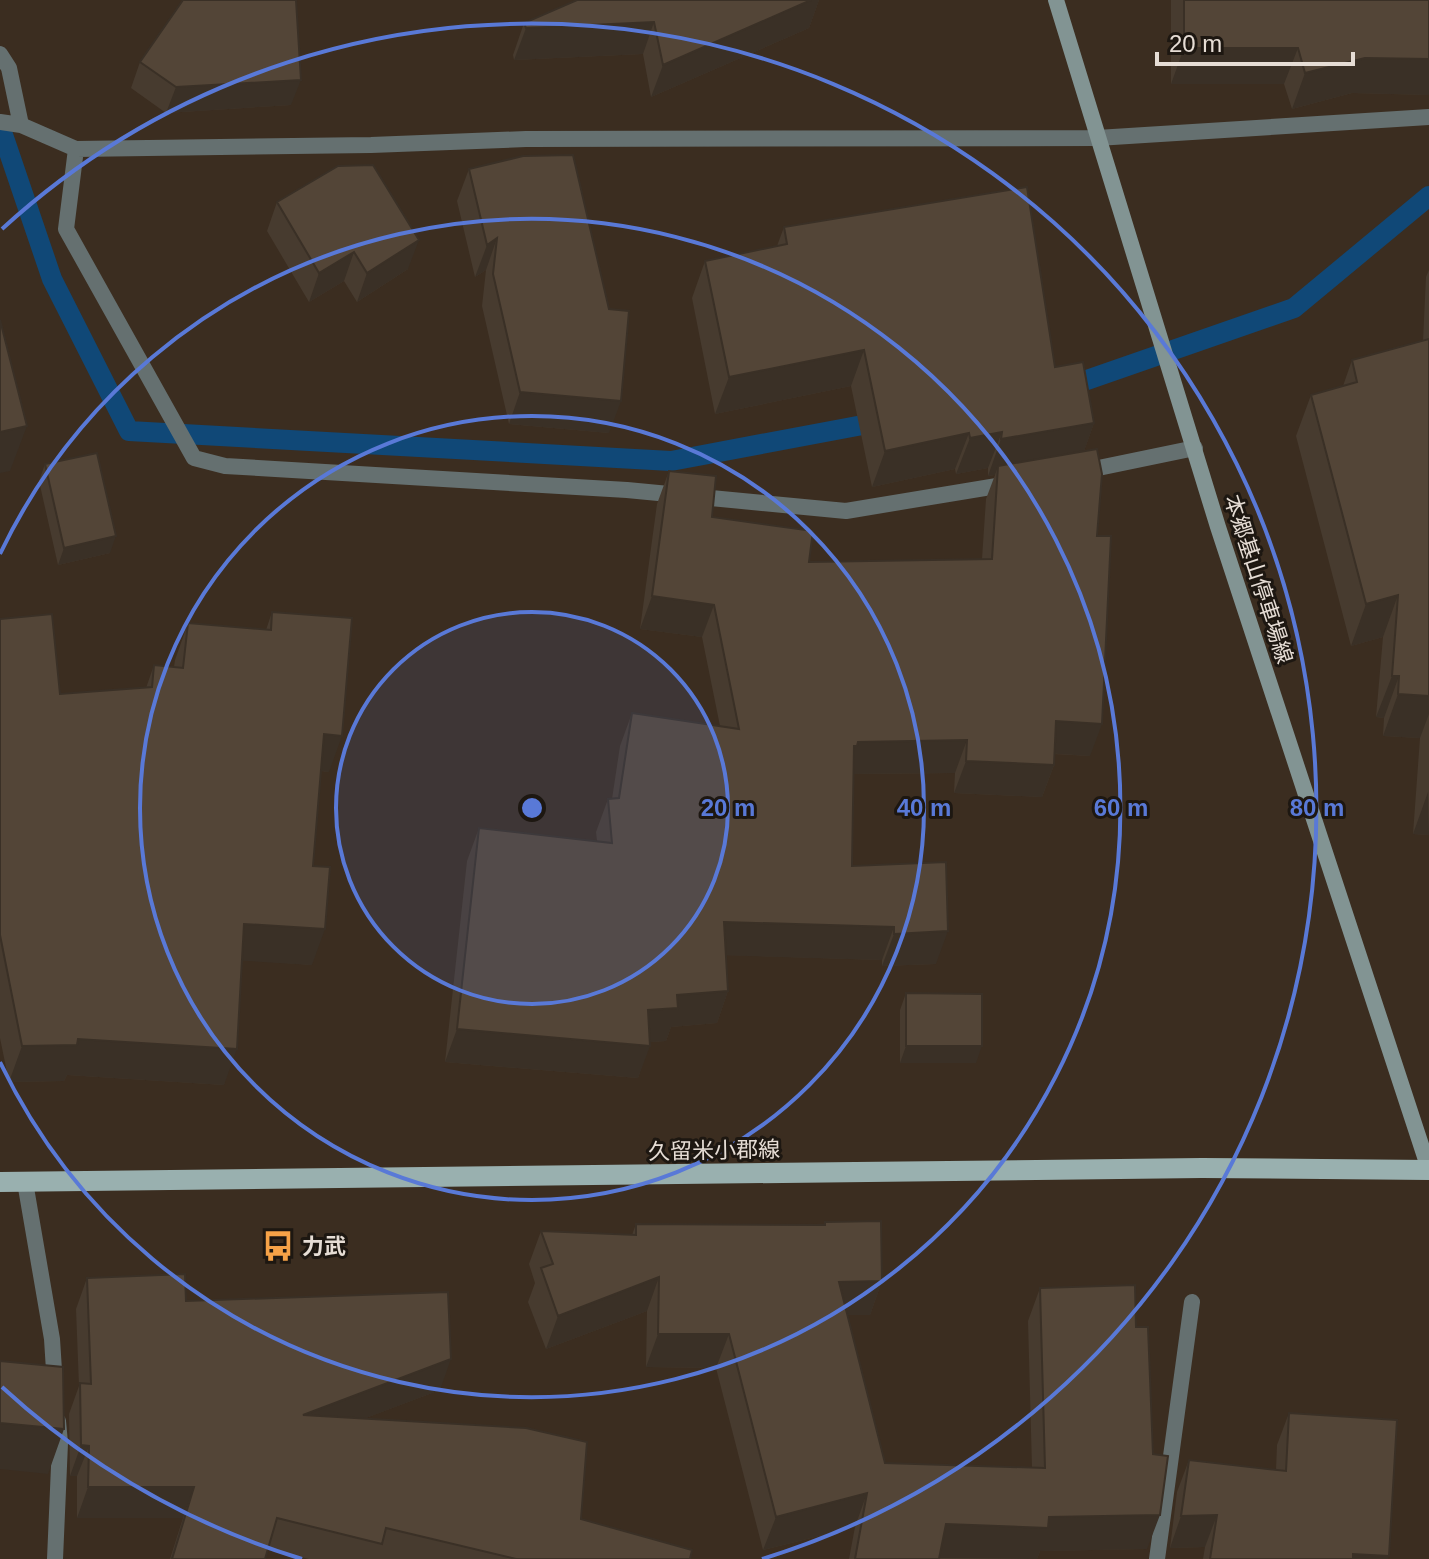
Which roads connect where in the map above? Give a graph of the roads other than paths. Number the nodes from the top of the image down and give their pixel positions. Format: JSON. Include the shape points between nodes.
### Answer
{"nodes":[{"id":1,"x":1056,"y":0,"type":"edge"},
{"id":2,"x":0,"y":54,"type":"edge"},
{"id":3,"x":1429,"y":117,"type":"edge"},
{"id":4,"x":0,"y":122,"type":"edge"},
{"id":5,"x":21,"y":125,"type":"junction"},
{"id":6,"x":1097,"y":138,"type":"junction"},
{"id":7,"x":76,"y":149,"type":"junction"},
{"id":8,"x":1195,"y":448,"type":"junction"},
{"id":9,"x":1066,"y":474,"type":"edge"},
{"id":10,"x":1019,"y":482,"type":"edge"},
{"id":11,"x":1429,"y":1169,"type":"edge"},
{"id":12,"x":0,"y":1182,"type":"edge"},
{"id":13,"x":25,"y":1182,"type":"junction"},
{"id":14,"x":1192,"y":1302,"type":"dead end"},
{"id":15,"x":55,"y":1559,"type":"edge"},
{"id":16,"x":1157,"y":1559,"type":"edge"}],
"edges":[{"from":1,"to":6,"type":"main road","name":"本郷基山停車場線"},
{"from":2,"to":5,"type":"street","via":[[9,68]]},
{"from":3,"to":6,"type":"street"},
{"from":4,"to":5,"type":"street"},
{"from":5,"to":7,"type":"street"},
{"from":6,"to":7,"type":"street","via":[[526,139]]},
{"from":6,"to":8,"type":"main road","name":"本郷基山停車場線"},
{"from":7,"to":10,"type":"street","via":[[66,229],[194,458],[225,466],[627,490],[846,511]]},
{"from":8,"to":9,"type":"street"},
{"from":8,"to":11,"type":"main road","name":"本郷基山停車場線"},
{"from":11,"to":13,"type":"main road","name":"久留米小郡線"},
{"from":12,"to":13,"type":"main road","name":"久留米小郡線"},
{"from":13,"to":15,"type":"street","via":[[52,1339],[60,1443]]},
{"from":14,"to":16,"type":"street"}]}
